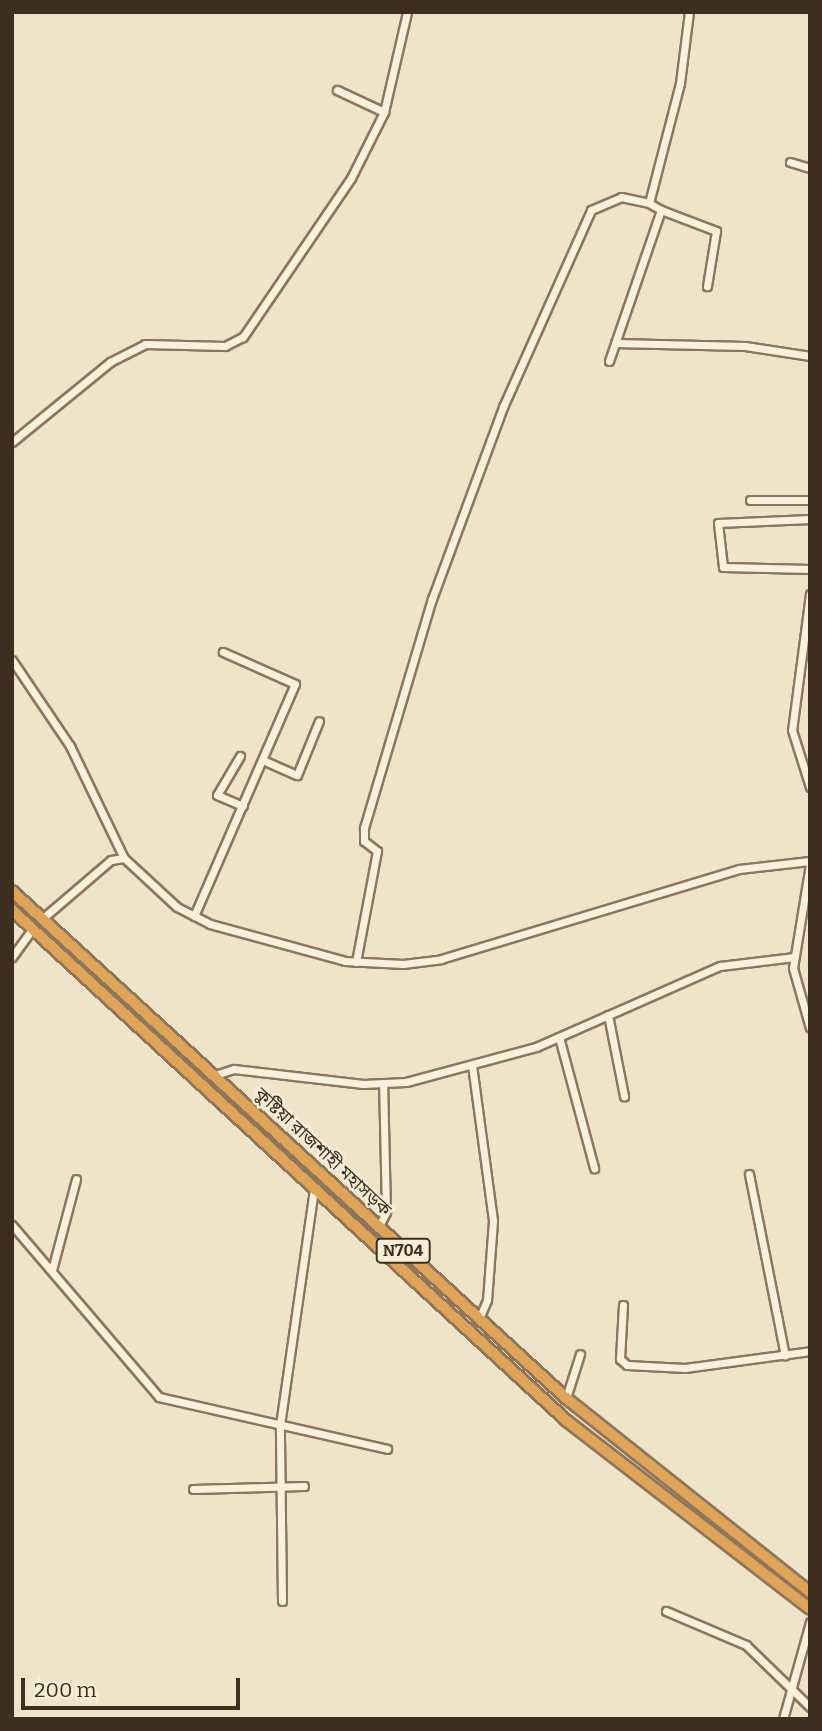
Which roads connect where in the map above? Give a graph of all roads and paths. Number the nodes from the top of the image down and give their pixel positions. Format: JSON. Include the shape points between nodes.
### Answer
{"nodes":[{"id":1,"x":407,"y":12,"type":"edge"},
{"id":2,"x":690,"y":12,"type":"edge"},
{"id":3,"x":337,"y":90,"type":"dead end"},
{"id":4,"x":384,"y":112,"type":"junction"},
{"id":5,"x":790,"y":163,"type":"dead end"},
{"id":6,"x":810,"y":167,"type":"edge"},
{"id":7,"x":649,"y":203,"type":"junction"},
{"id":8,"x":661,"y":210,"type":"junction"},
{"id":9,"x":707,"y":286,"type":"dead end"},
{"id":10,"x":615,"y":343,"type":"junction"},
{"id":11,"x":810,"y":356,"type":"edge"},
{"id":12,"x":609,"y":361,"type":"dead end"},
{"id":13,"x":12,"y":442,"type":"edge"},
{"id":14,"x":750,"y":500,"type":"dead end"},
{"id":15,"x":810,"y":500,"type":"edge"},
{"id":16,"x":810,"y":519,"type":"edge"},
{"id":17,"x":810,"y":569,"type":"edge"},
{"id":18,"x":810,"y":594,"type":"edge"},
{"id":19,"x":223,"y":652,"type":"dead end"},
{"id":20,"x":12,"y":660,"type":"edge"},
{"id":21,"x":319,"y":721,"type":"dead end"},
{"id":22,"x":240,"y":756,"type":"dead end"},
{"id":23,"x":265,"y":761,"type":"junction"},
{"id":24,"x":810,"y":787,"type":"edge"},
{"id":25,"x":243,"y":806,"type":"junction"},
{"id":26,"x":124,"y":858,"type":"junction"},
{"id":27,"x":810,"y":862,"type":"edge"},
{"id":28,"x":14,"y":895,"type":"edge"},
{"id":29,"x":12,"y":910,"type":"edge"},
{"id":30,"x":194,"y":916,"type":"junction"},
{"id":31,"x":43,"y":918,"type":"junction"},
{"id":32,"x":32,"y":929,"type":"junction"},
{"id":33,"x":12,"y":957,"type":"edge"},
{"id":34,"x":794,"y":957,"type":"junction"},
{"id":35,"x":356,"y":962,"type":"junction"},
{"id":36,"x":608,"y":1015,"type":"junction"},
{"id":37,"x":809,"y":1023,"type":"edge"},
{"id":38,"x":559,"y":1037,"type":"junction"},
{"id":39,"x":472,"y":1065,"type":"junction"},
{"id":40,"x":215,"y":1075,"type":"junction"},
{"id":41,"x":383,"y":1084,"type":"junction"},
{"id":42,"x":624,"y":1096,"type":"dead end"},
{"id":43,"x":594,"y":1168,"type":"dead end"},
{"id":44,"x":748,"y":1174,"type":"dead end"},
{"id":45,"x":76,"y":1179,"type":"dead end"},
{"id":46,"x":314,"y":1188,"type":"junction"},
{"id":47,"x":351,"y":1203,"type":"junction"},
{"id":48,"x":340,"y":1213,"type":"junction"},
{"id":49,"x":12,"y":1225,"type":"edge"},
{"id":50,"x":377,"y":1228,"type":"junction"},
{"id":51,"x":51,"y":1270,"type":"junction"},
{"id":52,"x":623,"y":1305,"type":"dead end"},
{"id":53,"x":479,"y":1319,"type":"junction"},
{"id":54,"x":810,"y":1351,"type":"edge"},
{"id":55,"x":580,"y":1354,"type":"dead end"},
{"id":56,"x":785,"y":1354,"type":"junction"},
{"id":57,"x":566,"y":1398,"type":"junction"},
{"id":58,"x":580,"y":1410,"type":"junction"},
{"id":59,"x":567,"y":1421,"type":"junction"},
{"id":60,"x":280,"y":1425,"type":"junction"},
{"id":61,"x":387,"y":1449,"type":"dead end"},
{"id":62,"x":278,"y":1486,"type":"junction"},
{"id":63,"x":304,"y":1486,"type":"dead end"},
{"id":64,"x":192,"y":1489,"type":"dead end"},
{"id":65,"x":787,"y":1574,"type":"junction"},
{"id":66,"x":778,"y":1584,"type":"junction"},
{"id":67,"x":810,"y":1592,"type":"edge"},
{"id":68,"x":282,"y":1601,"type":"dead end"},
{"id":69,"x":810,"y":1609,"type":"edge"},
{"id":70,"x":666,"y":1611,"type":"dead end"},
{"id":71,"x":810,"y":1622,"type":"edge"},
{"id":72,"x":792,"y":1686,"type":"junction"},
{"id":73,"x":810,"y":1707,"type":"edge"},
{"id":74,"x":783,"y":1719,"type":"edge"}],
"edges":[{"from":1,"to":4,"type":"street"},
{"from":2,"to":7,"type":"street","via":[[680,83]]},
{"from":3,"to":4,"type":"street"},
{"from":4,"to":13,"type":"street","via":[[351,178],[243,337],[225,346],[145,344],[110,362]]},
{"from":5,"to":6,"type":"street"},
{"from":7,"to":8,"type":"street"},
{"from":7,"to":35,"type":"street","via":[[621,197],[591,210],[503,407],[432,599],[364,828],[363,841],[377,851]]},
{"from":8,"to":9,"type":"street","via":[[716,232]]},
{"from":8,"to":10,"type":"street"},
{"from":10,"to":11,"type":"street","via":[[745,346]]},
{"from":10,"to":12,"type":"street"},
{"from":14,"to":15,"type":"street"},
{"from":16,"to":17,"type":"street","via":[[718,523],[723,567]]},
{"from":18,"to":24,"type":"street","via":[[792,730]]},
{"from":19,"to":23,"type":"street","via":[[295,684]]},
{"from":20,"to":26,"type":"street","via":[[70,746]]},
{"from":21,"to":23,"type":"street","via":[[297,775]]},
{"from":22,"to":25,"type":"street","via":[[217,793]]},
{"from":23,"to":25,"type":"street"},
{"from":25,"to":30,"type":"street"},
{"from":26,"to":30,"type":"street"},
{"from":26,"to":31,"type":"street","via":[[111,860]]},
{"from":27,"to":34,"type":"street"},
{"from":27,"to":35,"type":"street","via":[[739,869],[441,959]]},
{"from":28,"to":31,"type":"highway","name":"কুষ্টিয়া রাজশাহী মহাসড়ক","number":"N704"},
{"from":29,"to":32,"type":"highway","name":"কুষ্টিয়া রাজশাহী মহাসড়ক","number":"N704"},
{"from":30,"to":35,"type":"street"},
{"from":31,"to":40,"type":"highway","name":"কুষ্টিয়া রাজশাহী মহাসড়ক","number":"N704"},
{"from":32,"to":33,"type":"street"},
{"from":32,"to":46,"type":"highway","name":"কুষ্টিয়া রাজশাহী মহাসড়ক","number":"N704"},
{"from":34,"to":36,"type":"street","via":[[719,966]]},
{"from":34,"to":37,"type":"street","via":[[795,990]]},
{"from":36,"to":38,"type":"street"},
{"from":36,"to":42,"type":"street"},
{"from":38,"to":39,"type":"street"},
{"from":38,"to":43,"type":"street"},
{"from":39,"to":41,"type":"street"},
{"from":39,"to":53,"type":"street","via":[[493,1221],[487,1300]]},
{"from":40,"to":41,"type":"street","via":[[268,1070]]},
{"from":40,"to":47,"type":"highway","name":"কুষ্টিয়া রাজশাহী মহাসড়ক","number":"N704"},
{"from":41,"to":50,"type":"street","via":[[387,1208]]},
{"from":44,"to":56,"type":"street"},
{"from":45,"to":51,"type":"street"},
{"from":46,"to":48,"type":"highway","name":"কুষ্টিয়া রাজশাহী মহাসড়ক","number":"N704"},
{"from":46,"to":60,"type":"street"},
{"from":47,"to":48,"type":"highway"},
{"from":47,"to":50,"type":"highway","name":"কুষ্টিয়া রাজশাহী মহাসড়ক","number":"N704"},
{"from":48,"to":59,"type":"highway","name":"কুষ্টিয়া রাজশাহী মহাসড়ক","number":"N704"},
{"from":49,"to":51,"type":"street"},
{"from":50,"to":53,"type":"highway","name":"কুষ্টিয়া রাজশাহী মহাসড়ক","number":"N704"},
{"from":51,"to":60,"type":"street","via":[[159,1397]]},
{"from":52,"to":56,"type":"street","via":[[620,1359],[627,1365],[685,1368]]},
{"from":53,"to":57,"type":"highway","name":"কুষ্টিয়া রাজশাহী মহাসড়ক","number":"N704"},
{"from":54,"to":56,"type":"street"},
{"from":55,"to":57,"type":"street"},
{"from":57,"to":58,"type":"highway","name":"কুষ্টিয়া রাজশাহী মহাসড়ক","number":"N704"},
{"from":58,"to":59,"type":"highway"},
{"from":58,"to":65,"type":"highway","name":"কুষ্টিয়া রাজশাহী মহাসড়ক","number":"N704"},
{"from":59,"to":66,"type":"highway","name":"কুষ্টিয়া রাজশাহী মহাসড়ক","number":"N704"},
{"from":60,"to":61,"type":"street"},
{"from":60,"to":62,"type":"street"},
{"from":62,"to":63,"type":"street"},
{"from":62,"to":64,"type":"street"},
{"from":62,"to":68,"type":"street"},
{"from":65,"to":66,"type":"highway"},
{"from":65,"to":67,"type":"highway","name":"কুষ্টিয়া রাজশাহী মহাসড়ক","number":"N704"},
{"from":66,"to":69,"type":"highway","name":"কুষ্টিয়া রাজশাহী মহাসড়ক","number":"N704"},
{"from":70,"to":72,"type":"street","via":[[746,1645]]},
{"from":71,"to":72,"type":"street"},
{"from":72,"to":73,"type":"street"},
{"from":72,"to":74,"type":"street"}]}
